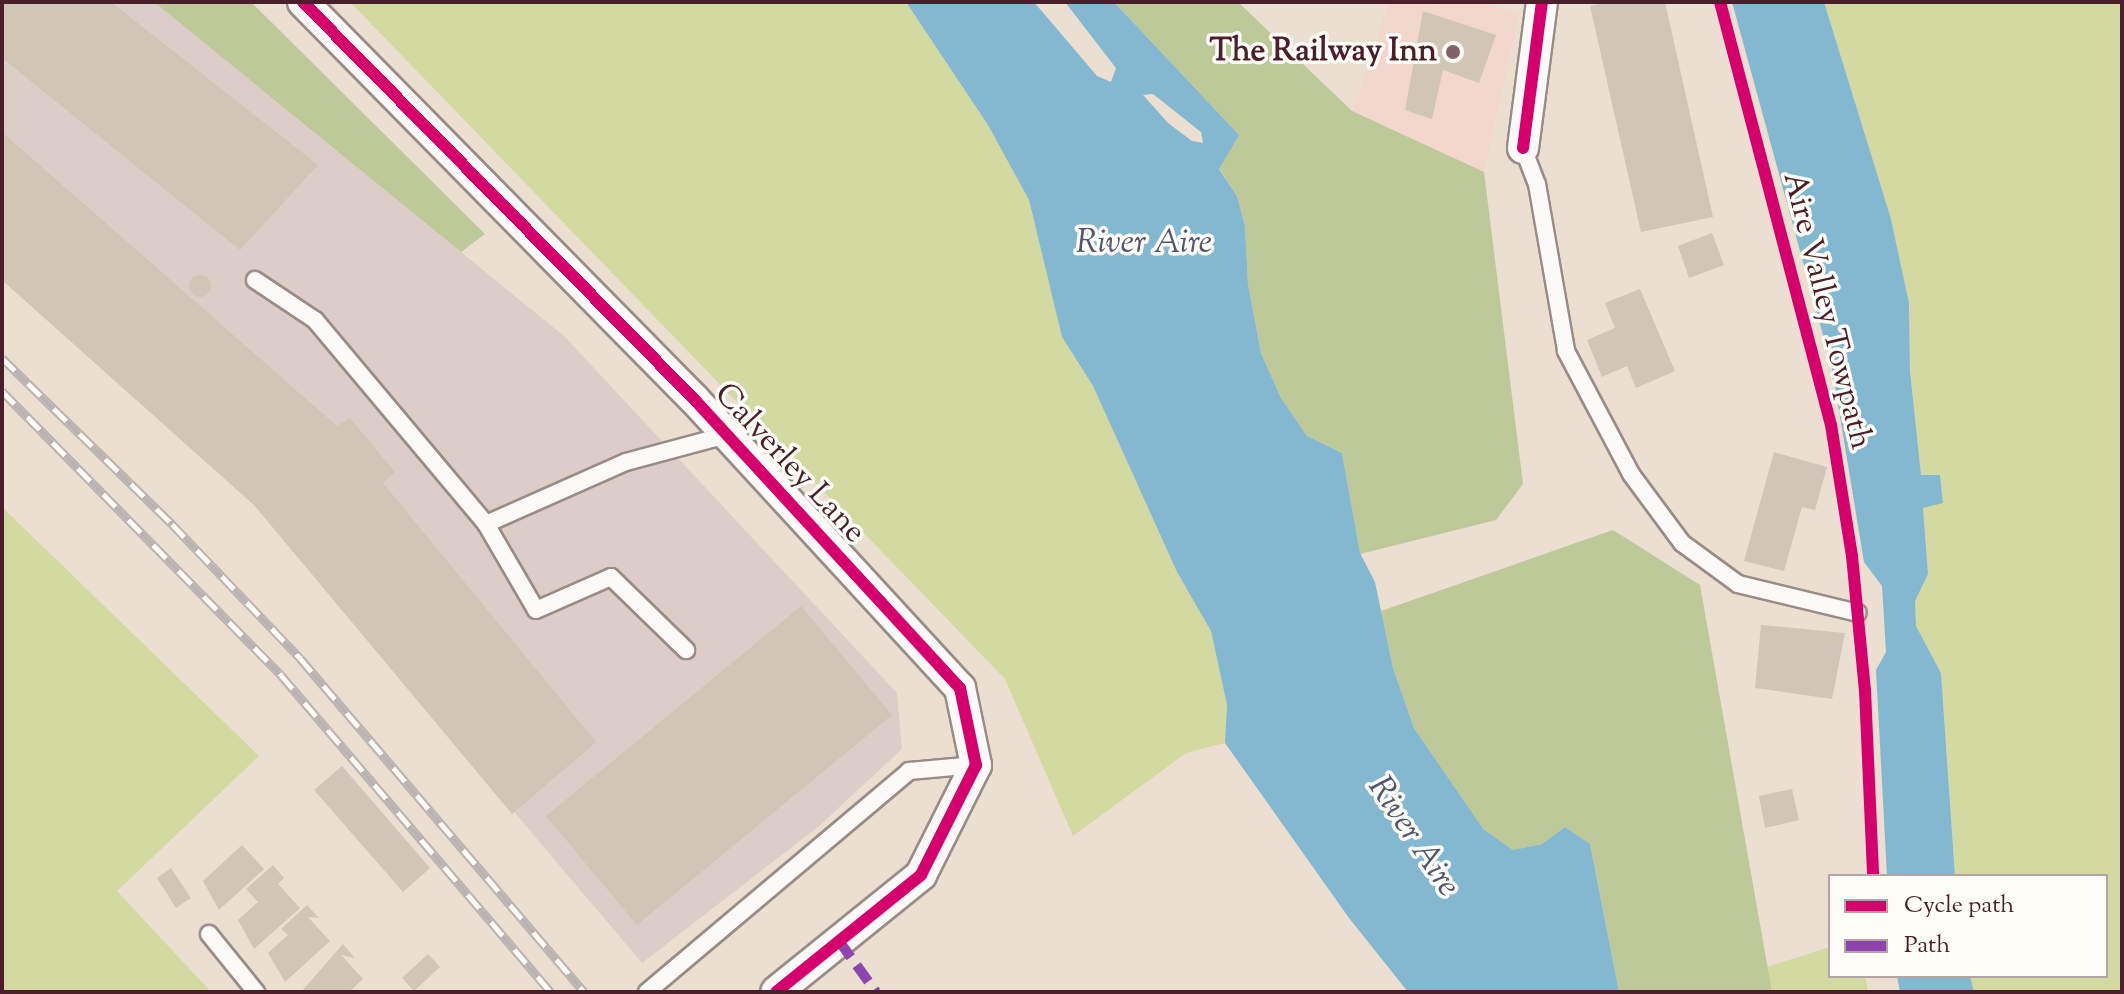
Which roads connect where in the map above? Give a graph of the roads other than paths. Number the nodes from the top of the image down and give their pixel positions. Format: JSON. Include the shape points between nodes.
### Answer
{"nodes":[{"id":1,"x":303,"y":2,"type":"edge"},
{"id":2,"x":1542,"y":2,"type":"edge"},
{"id":3,"x":1523,"y":148,"type":"joint"},
{"id":4,"x":255,"y":280,"type":"dead end"},
{"id":5,"x":727,"y":435,"type":"junction"},
{"id":6,"x":486,"y":524,"type":"junction"},
{"id":7,"x":1858,"y":613,"type":"dead end"},
{"id":8,"x":686,"y":650,"type":"dead end"},
{"id":9,"x":976,"y":765,"type":"junction"},
{"id":10,"x":209,"y":934,"type":"dead end"},
{"id":11,"x":256,"y":992,"type":"edge"},
{"id":12,"x":647,"y":992,"type":"edge"},
{"id":13,"x":776,"y":992,"type":"edge"}],
"edges":[{"from":1,"to":5,"type":"street","name":"Calverley Lane"},
{"from":2,"to":3,"type":"street"},
{"from":3,"to":7,"type":"lane","via":[[1537,184],[1566,351],[1631,474],[1682,543],[1738,584]]},
{"from":4,"to":6,"type":"lane","via":[[315,320]]},
{"from":5,"to":6,"type":"lane","via":[[626,462]]},
{"from":5,"to":9,"type":"street","name":"Calverley Lane","via":[[960,688]]},
{"from":6,"to":8,"type":"lane","via":[[536,610],[611,577]]},
{"from":9,"to":12,"type":"lane","via":[[909,771]]},
{"from":9,"to":13,"type":"street","via":[[921,875]]},
{"from":10,"to":11,"type":"lane"}]}
